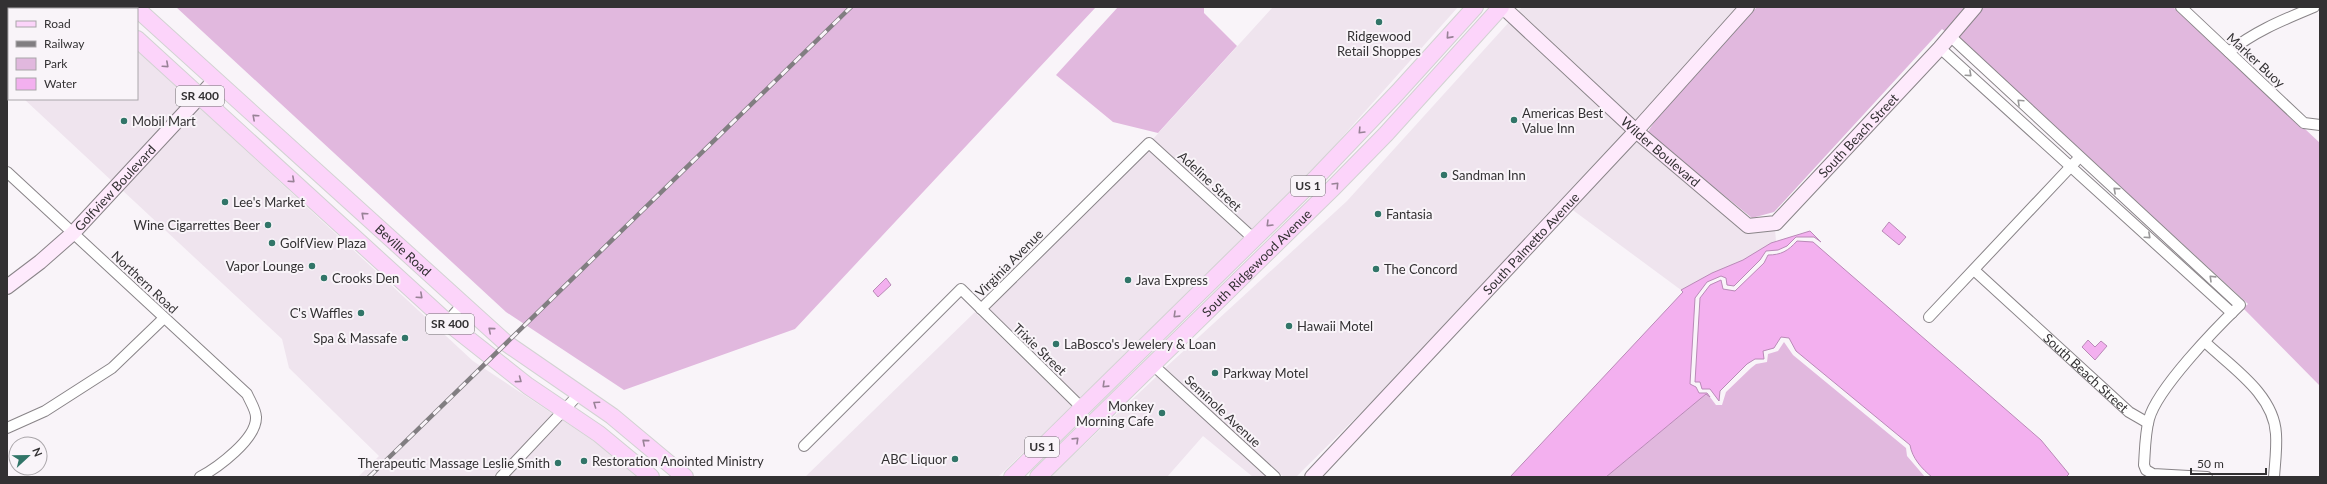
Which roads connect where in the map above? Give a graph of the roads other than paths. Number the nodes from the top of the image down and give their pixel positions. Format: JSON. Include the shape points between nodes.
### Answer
{"nodes":[{"id":1,"x":1475,"y":7,"type":"edge"},
{"id":2,"x":1502,"y":7,"type":"edge"},
{"id":3,"x":1747,"y":7,"type":"edge"},
{"id":4,"x":1975,"y":7,"type":"edge"},
{"id":5,"x":2181,"y":7,"type":"edge"},
{"id":6,"x":2314,"y":7,"type":"edge"},
{"id":7,"x":138,"y":10,"type":"edge"},
{"id":8,"x":1950,"y":36,"type":"junction"},
{"id":9,"x":138,"y":39,"type":"edge"},
{"id":10,"x":1940,"y":48,"type":"junction"},
{"id":11,"x":2229,"y":52,"type":"junction"},
{"id":12,"x":215,"y":80,"type":"junction"},
{"id":13,"x":200,"y":96,"type":"junction"},
{"id":14,"x":2318,"y":124,"type":"edge"},
{"id":15,"x":1636,"y":131,"type":"junction"},
{"id":16,"x":1149,"y":142,"type":"joint"},
{"id":17,"x":2080,"y":156,"type":"junction"},
{"id":18,"x":2071,"y":166,"type":"junction"},
{"id":19,"x":7,"y":172,"type":"edge"},
{"id":20,"x":1776,"y":224,"type":"joint"},
{"id":21,"x":73,"y":233,"type":"junction"},
{"id":22,"x":1254,"y":239,"type":"junction"},
{"id":23,"x":1974,"y":270,"type":"junction"},
{"id":24,"x":1238,"y":281,"type":"junction"},
{"id":25,"x":7,"y":287,"type":"edge"},
{"id":26,"x":462,"y":305,"type":"junction"},
{"id":27,"x":981,"y":309,"type":"junction"},
{"id":28,"x":2232,"y":313,"type":"junction"},
{"id":29,"x":1930,"y":317,"type":"dead end"},
{"id":30,"x":164,"y":318,"type":"junction"},
{"id":31,"x":447,"y":322,"type":"junction"},
{"id":32,"x":2205,"y":342,"type":"junction"},
{"id":33,"x":1153,"y":365,"type":"junction"},
{"id":34,"x":580,"y":393,"type":"junction"},
{"id":35,"x":565,"y":409,"type":"junction"},
{"id":36,"x":1077,"y":412,"type":"junction"},
{"id":37,"x":2148,"y":423,"type":"junction"},
{"id":38,"x":7,"y":428,"type":"edge"},
{"id":39,"x":804,"y":446,"type":"dead end"},
{"id":40,"x":1057,"y":459,"type":"junction"},
{"id":41,"x":200,"y":477,"type":"edge"},
{"id":42,"x":501,"y":477,"type":"edge"},
{"id":43,"x":651,"y":477,"type":"edge"},
{"id":44,"x":685,"y":477,"type":"edge"},
{"id":45,"x":1012,"y":477,"type":"edge"},
{"id":46,"x":1038,"y":477,"type":"edge"},
{"id":47,"x":1275,"y":477,"type":"edge"},
{"id":48,"x":1312,"y":477,"type":"edge"},
{"id":49,"x":2207,"y":477,"type":"edge"},
{"id":50,"x":2274,"y":477,"type":"edge"}],
"edges":[{"from":1,"to":22,"type":"main road","name":"South Ridgewood Avenue","number":"US 1","one_way":true,"via":[[1368,124]]},
{"from":2,"to":15,"type":"street","name":"Wilder Boulevard"},
{"from":24,"to":2,"type":"main road","name":"South Ridgewood Avenue","number":"US 1","one_way":true,"via":[[1382,137]]},
{"from":3,"to":15,"type":"street","name":"South Palmetto Avenue"},
{"from":4,"to":8,"type":"street","name":"South Beach Street"},
{"from":5,"to":11,"type":"street","name":"Marker Buoy"},
{"from":6,"to":11,"type":"street","via":[[2263,28]]},
{"from":7,"to":12,"type":"main road","name":"Beville Road","number":"SR 400"},
{"from":8,"to":10,"type":"street","name":"South Beach Street"},
{"from":17,"to":8,"type":"street","one_way":true},
{"from":9,"to":13,"type":"main road","name":"Beville Road","number":"SR 400","one_way":true},
{"from":10,"to":18,"type":"street","one_way":true},
{"from":10,"to":20,"type":"street","name":"South Beach Street"},
{"from":11,"to":14,"type":"street","name":"Marker Buoy","via":[[2304,123]]},
{"from":12,"to":13,"type":"street","name":"Golfview Boulevard"},
{"from":26,"to":12,"type":"main road","name":"Beville Road","number":"SR 400","one_way":true},
{"from":13,"to":21,"type":"street","name":"Golfview Boulevard"},
{"from":13,"to":31,"type":"main road","name":"Beville Road","number":"SR 400","one_way":true},
{"from":15,"to":20,"type":"street","name":"Wilder Boulevard","via":[[1748,226]]},
{"from":15,"to":48,"type":"street","name":"South Palmetto Avenue"},
{"from":16,"to":22,"type":"street","name":"Adeline Street"},
{"from":16,"to":27,"type":"street","name":"Virginia Avenue"},
{"from":17,"to":18,"type":"street"},
{"from":28,"to":17,"type":"street","one_way":true,"via":[[2240,305]]},
{"from":18,"to":23,"type":"street"},
{"from":18,"to":28,"type":"street","one_way":true},
{"from":19,"to":21,"type":"street","name":"Northern Road"},
{"from":21,"to":25,"type":"street","name":"Golfview Boulevard"},
{"from":21,"to":30,"type":"street","name":"Northern Road"},
{"from":22,"to":24,"type":"main road","via":[[1253,253]]},
{"from":22,"to":36,"type":"main road","name":"South Ridgewood Avenue","number":"US 1","one_way":true},
{"from":23,"to":29,"type":"street"},
{"from":23,"to":37,"type":"street","name":"South Beach Street","via":[[2129,412]]},
{"from":24,"to":33,"type":"main road","name":"South Ridgewood Avenue","number":"US 1"},
{"from":26,"to":31,"type":"street"},
{"from":34,"to":26,"type":"main road","name":"Beville Road","number":"SR 400","one_way":true,"via":[[506,343]]},
{"from":27,"to":36,"type":"street","name":"Trixie Street"},
{"from":27,"to":39,"type":"street","name":"Virginia Avenue","via":[[960,289]]},
{"from":28,"to":32,"type":"street"},
{"from":30,"to":38,"type":"street","via":[[112,368],[45,412]]},
{"from":30,"to":41,"type":"street","name":"Northern Road","via":[[247,394],[256,417],[254,427],[236,452]]},
{"from":31,"to":35,"type":"main road","name":"Beville Road","number":"SR 400","one_way":true,"via":[[515,377]]},
{"from":32,"to":37,"type":"street","via":[[2158,399]]},
{"from":32,"to":50,"type":"street","via":[[2269,406],[2276,433]]},
{"from":40,"to":33,"type":"main road","name":"South Ridgewood Avenue","number":"US 1","one_way":true},
{"from":33,"to":47,"type":"street","name":"Seminole Avenue"},
{"from":34,"to":35,"type":"street"},
{"from":44,"to":34,"type":"main road","name":"Beville Road","number":"SR 400","one_way":true,"via":[[644,440]]},
{"from":35,"to":42,"type":"street"},
{"from":35,"to":43,"type":"main road","name":"Beville Road","number":"SR 400"},
{"from":36,"to":40,"type":"main road","via":[[1056,448]]},
{"from":36,"to":45,"type":"main road","name":"South Ridgewood Avenue","number":"US 1"},
{"from":37,"to":49,"type":"street","via":[[2144,465],[2146,470],[2153,474]]},
{"from":40,"to":46,"type":"main road","name":"South Ridgewood Avenue","number":"US 1"}]}
